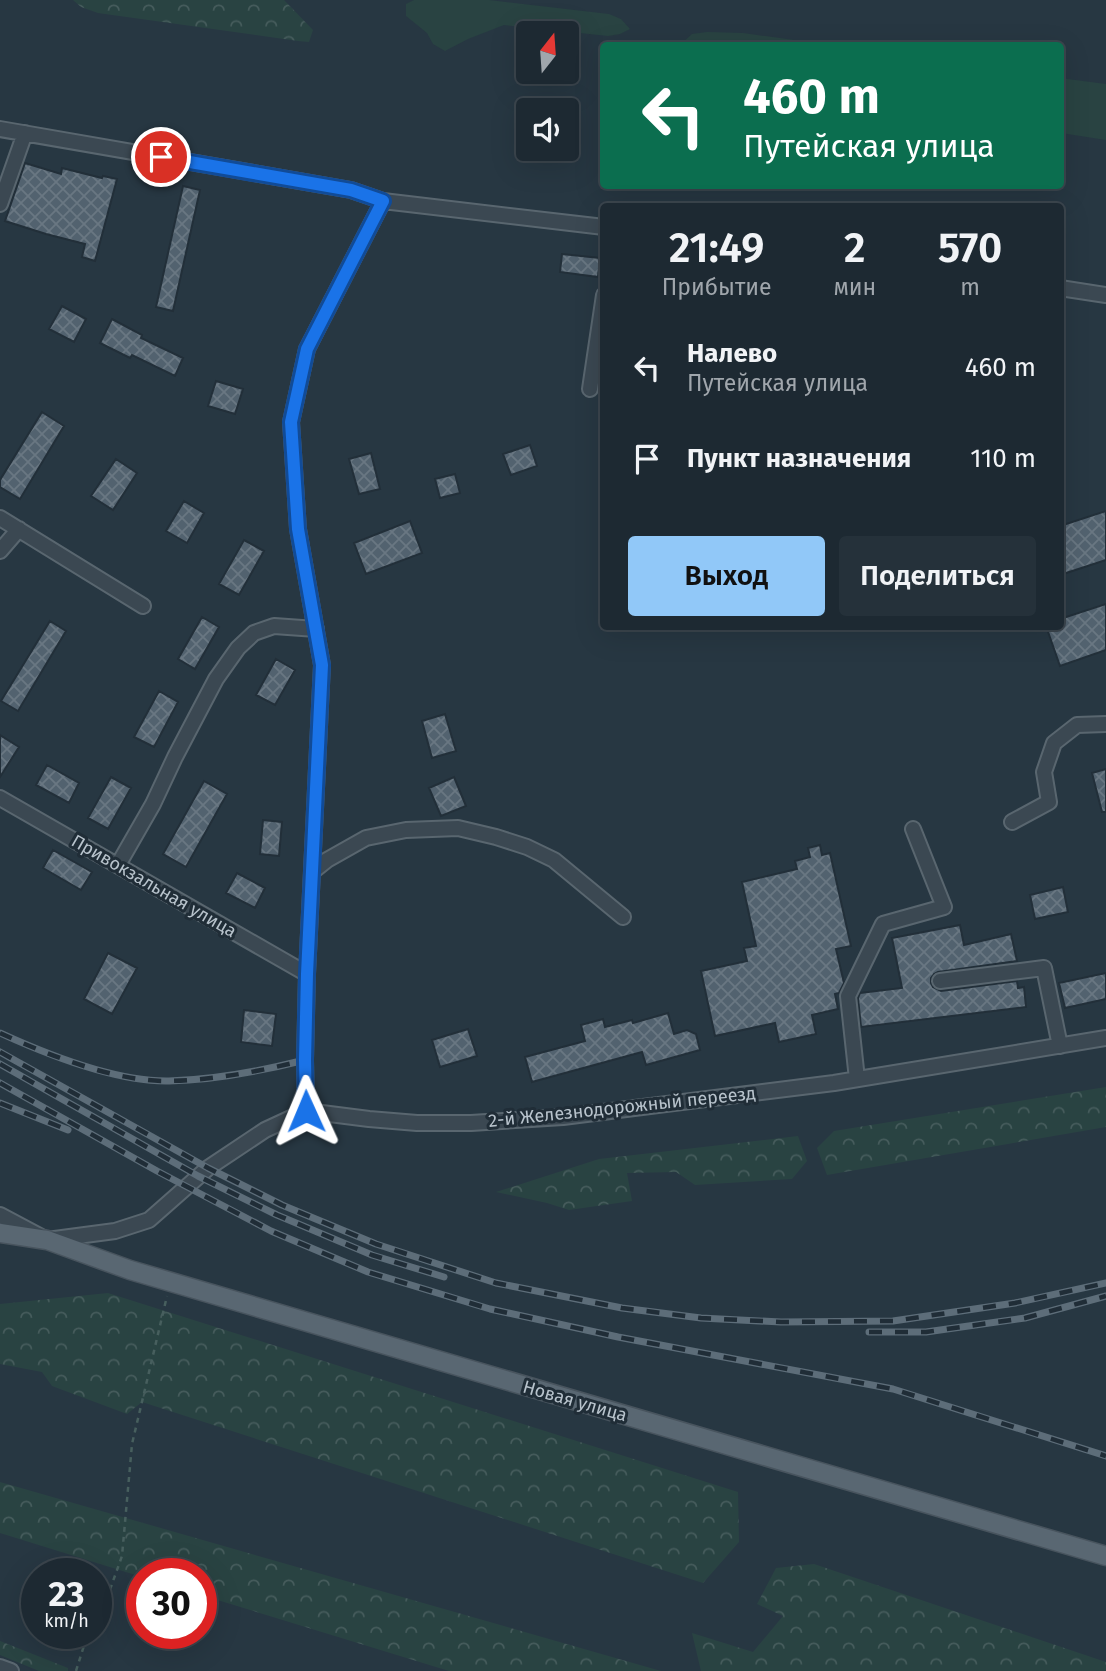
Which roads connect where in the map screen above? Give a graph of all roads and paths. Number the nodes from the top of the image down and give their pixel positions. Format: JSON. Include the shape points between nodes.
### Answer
{"nodes":[{"id":1,"x":0,"y":129,"type":"edge"},
{"id":2,"x":24,"y":133,"type":"junction"},
{"id":3,"x":383,"y":201,"type":"junction"},
{"id":4,"x":0,"y":204,"type":"edge"},
{"id":5,"x":600,"y":227,"type":"edge"},
{"id":6,"x":1064,"y":289,"type":"edge"},
{"id":7,"x":1106,"y":295,"type":"edge"},
{"id":8,"x":600,"y":322,"type":"edge"},
{"id":9,"x":590,"y":389,"type":"dead end"},
{"id":10,"x":0,"y":518,"type":"edge"},
{"id":11,"x":19,"y":529,"type":"junction"},
{"id":12,"x":0,"y":551,"type":"edge"},
{"id":13,"x":144,"y":606,"type":"dead end"},
{"id":14,"x":316,"y":629,"type":"junction"},
{"id":15,"x":1106,"y":724,"type":"edge"},
{"id":16,"x":0,"y":798,"type":"edge"},
{"id":17,"x":1012,"y":822,"type":"dead end"},
{"id":18,"x":913,"y":829,"type":"dead end"},
{"id":19,"x":118,"y":865,"type":"junction"},
{"id":20,"x":312,"y":872,"type":"junction"},
{"id":21,"x":623,"y":917,"type":"dead end"},
{"id":22,"x":307,"y":974,"type":"junction"},
{"id":23,"x":940,"y":981,"type":"dead end"},
{"id":24,"x":1106,"y":1038,"type":"edge"},
{"id":25,"x":1060,"y":1046,"type":"junction"},
{"id":26,"x":857,"y":1079,"type":"junction"},
{"id":27,"x":306,"y":1111,"type":"junction"},
{"id":28,"x":0,"y":1215,"type":"edge"},
{"id":29,"x":0,"y":1233,"type":"edge"},
{"id":30,"x":47,"y":1240,"type":"junction"},
{"id":31,"x":170,"y":1282,"type":"junction"},
{"id":32,"x":1106,"y":1556,"type":"edge"},
{"id":33,"x":112,"y":1584,"type":"edge"},
{"id":34,"x":83,"y":1649,"type":"edge"},
{"id":35,"x":0,"y":1667,"type":"edge"},
{"id":36,"x":11,"y":1671,"type":"edge"},
{"id":37,"x":76,"y":1671,"type":"edge"}],
"edges":[{"from":1,"to":2,"type":"street"},
{"from":2,"to":3,"type":"street","via":[[351,190]]},
{"from":2,"to":4,"type":"street"},
{"from":3,"to":5,"type":"street"},
{"from":3,"to":14,"type":"street","via":[[307,349],[291,422],[298,529]]},
{"from":6,"to":7,"type":"street"},
{"from":8,"to":9,"type":"street"},
{"from":10,"to":11,"type":"street"},
{"from":11,"to":12,"type":"street"},
{"from":11,"to":13,"type":"street"},
{"from":14,"to":19,"type":"street","via":[[274,626],[254,633],[238,648],[216,679]]},
{"from":14,"to":20,"type":"street","via":[[322,665]]},
{"from":15,"to":17,"type":"street","via":[[1077,725],[1054,743],[1044,772],[1049,802]]},
{"from":16,"to":19,"type":"street","name":"Привокзальная улица"},
{"from":18,"to":26,"type":"street","via":[[944,907],[883,924],[848,996]]},
{"from":19,"to":22,"type":"street","name":"Привокзальная улица"},
{"from":20,"to":21,"type":"street","via":[[366,838],[406,830],[458,828],[527,847],[554,860]]},
{"from":20,"to":22,"type":"street"},
{"from":22,"to":27,"type":"street"},
{"from":23,"to":25,"type":"street","via":[[1044,968]]},
{"from":24,"to":25,"type":"street","name":"2-й Железнодорожный переезд"},
{"from":25,"to":26,"type":"street","name":"2-й Железнодорожный переезд"},
{"from":26,"to":27,"type":"street","name":"2-й Железнодорожный переезд","via":[[563,1117],[471,1123]]},
{"from":27,"to":30,"type":"street","via":[[265,1130],[208,1168],[149,1220],[115,1231]]},
{"from":28,"to":30,"type":"street"},
{"from":29,"to":30,"type":"main road","name":"Новая улица"},
{"from":30,"to":31,"type":"main road","name":"Новая улица"},
{"from":31,"to":32,"type":"main road","name":"Новая улица"},
{"from":31,"to":33,"type":"path","via":[[132,1444],[122,1556]]},
{"from":34,"to":37,"type":"path"},
{"from":35,"to":36,"type":"street"}]}
